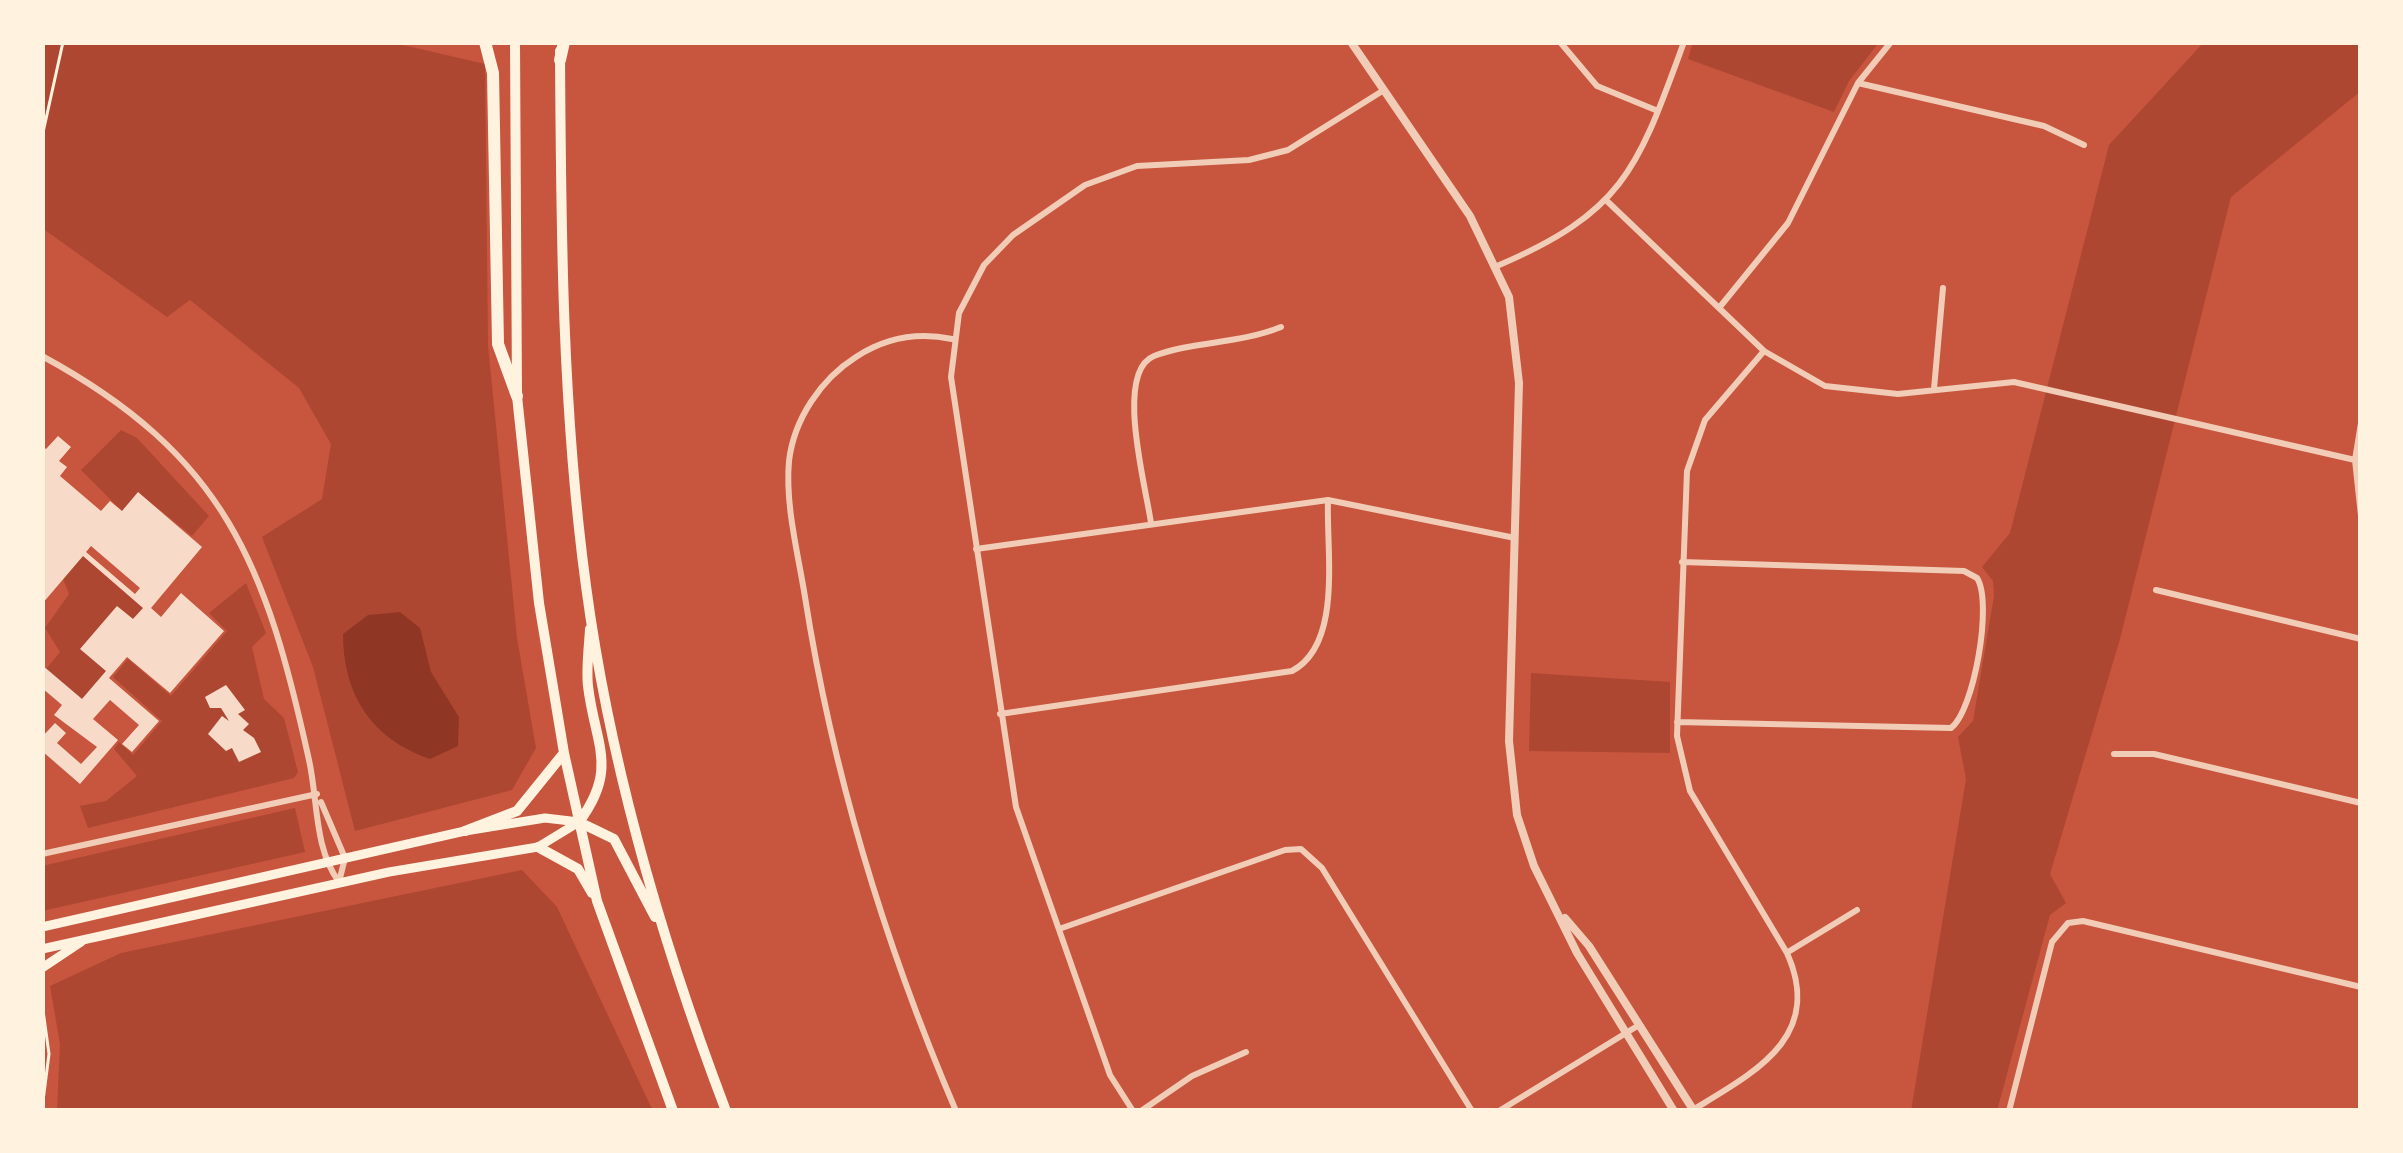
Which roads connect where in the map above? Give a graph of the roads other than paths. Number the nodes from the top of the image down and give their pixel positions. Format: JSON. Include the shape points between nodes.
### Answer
{"nodes":[{"id":1,"x":485,"y":42,"type":"edge"},
{"id":2,"x":515,"y":42,"type":"edge"},
{"id":3,"x":562,"y":42,"type":"edge"},
{"id":4,"x":1351,"y":42,"type":"edge"},
{"id":5,"x":1560,"y":42,"type":"edge"},
{"id":6,"x":1684,"y":42,"type":"edge"},
{"id":7,"x":1891,"y":42,"type":"edge"},
{"id":8,"x":560,"y":60,"type":"joint"},
{"id":9,"x":1858,"y":83,"type":"junction"},
{"id":10,"x":1384,"y":90,"type":"junction"},
{"id":11,"x":1658,"y":111,"type":"junction"},
{"id":12,"x":2084,"y":145,"type":"dead end"},
{"id":13,"x":1608,"y":202,"type":"junction"},
{"id":14,"x":1498,"y":266,"type":"junction"},
{"id":15,"x":1942,"y":288,"type":"dead end"},
{"id":16,"x":1719,"y":308,"type":"junction"},
{"id":17,"x":1281,"y":327,"type":"dead end"},
{"id":18,"x":953,"y":339,"type":"junction"},
{"id":19,"x":1764,"y":351,"type":"junction"},
{"id":20,"x":42,"y":356,"type":"edge"},
{"id":21,"x":1934,"y":389,"type":"junction"},
{"id":22,"x":517,"y":396,"type":"junction"},
{"id":23,"x":2361,"y":423,"type":"edge"},
{"id":24,"x":2355,"y":460,"type":"junction"},
{"id":25,"x":1328,"y":500,"type":"junction"},
{"id":26,"x":2361,"y":516,"type":"edge"},
{"id":27,"x":1151,"y":523,"type":"junction"},
{"id":28,"x":1515,"y":538,"type":"junction"},
{"id":29,"x":976,"y":549,"type":"junction"},
{"id":30,"x":1682,"y":562,"type":"junction"},
{"id":31,"x":2156,"y":590,"type":"dead end"},
{"id":32,"x":591,"y":614,"type":"junction"},
{"id":33,"x":2361,"y":639,"type":"edge"},
{"id":34,"x":1000,"y":714,"type":"junction"},
{"id":35,"x":1677,"y":722,"type":"junction"},
{"id":36,"x":564,"y":753,"type":"junction"},
{"id":37,"x":2114,"y":754,"type":"dead end"},
{"id":38,"x":317,"y":794,"type":"junction"},
{"id":39,"x":2361,"y":803,"type":"edge"},
{"id":40,"x":579,"y":822,"type":"junction"},
{"id":41,"x":465,"y":831,"type":"junction"},
{"id":42,"x":538,"y":847,"type":"junction"},
{"id":43,"x":42,"y":854,"type":"edge"},
{"id":44,"x":346,"y":858,"type":"junction"},
{"id":45,"x":323,"y":862,"type":"junction"},
{"id":46,"x":339,"y":882,"type":"junction"},
{"id":47,"x":597,"y":901,"type":"junction"},
{"id":48,"x":1857,"y":910,"type":"dead end"},
{"id":49,"x":1561,"y":914,"type":"junction"},
{"id":50,"x":42,"y":928,"type":"edge"},
{"id":51,"x":1059,"y":928,"type":"junction"},
{"id":52,"x":662,"y":931,"type":"junction"},
{"id":53,"x":85,"y":939,"type":"junction"},
{"id":54,"x":42,"y":949,"type":"edge"},
{"id":55,"x":1787,"y":953,"type":"junction"},
{"id":56,"x":42,"y":968,"type":"edge"},
{"id":57,"x":2361,"y":987,"type":"edge"},
{"id":58,"x":1639,"y":1024,"type":"junction"},
{"id":59,"x":1626,"y":1033,"type":"junction"},
{"id":60,"x":1246,"y":1052,"type":"dead end"},
{"id":61,"x":1693,"y":1110,"type":"edge"},
{"id":62,"x":673,"y":1111,"type":"edge"},
{"id":63,"x":726,"y":1111,"type":"edge"},
{"id":64,"x":956,"y":1111,"type":"edge"},
{"id":65,"x":1137,"y":1111,"type":"edge"},
{"id":66,"x":1472,"y":1111,"type":"edge"},
{"id":67,"x":1499,"y":1111,"type":"edge"},
{"id":68,"x":1674,"y":1111,"type":"edge"},
{"id":69,"x":2009,"y":1111,"type":"edge"}],
"edges":[{"from":1,"to":22,"type":"highway","via":[[493,73],[498,344]]},
{"from":2,"to":22,"type":"main road"},
{"from":3,"to":8,"type":"highway"},
{"from":4,"to":10,"type":"street"},
{"from":5,"to":11,"type":"street","via":[[1597,86]]},
{"from":6,"to":11,"type":"street"},
{"from":7,"to":9,"type":"street"},
{"from":8,"to":32,"type":"main road","via":[[566,365]]},
{"from":9,"to":12,"type":"street","via":[[2044,127]]},
{"from":9,"to":16,"type":"street","via":[[1808,192]]},
{"from":10,"to":14,"type":"street"},
{"from":10,"to":18,"type":"street","via":[[1288,150],[1137,166],[1085,185],[993,254],[970,288]]},
{"from":11,"to":13,"type":"street"},
{"from":13,"to":14,"type":"street","via":[[1554,242]]},
{"from":13,"to":16,"type":"street"},
{"from":14,"to":28,"type":"street","via":[[1518,348]]},
{"from":15,"to":21,"type":"street"},
{"from":16,"to":19,"type":"street"},
{"from":17,"to":27,"type":"street","via":[[1244,342],[1161,354],[1137,370],[1132,393]]},
{"from":18,"to":29,"type":"street"},
{"from":18,"to":64,"type":"street","via":[[894,340],[839,370],[800,421],[788,481],[846,798],[890,944]]},
{"from":19,"to":21,"type":"street","via":[[1839,390]]},
{"from":19,"to":30,"type":"street","via":[[1721,397],[1694,445]]},
{"from":20,"to":38,"type":"street","via":[[138,418],[227,518],[270,601]]},
{"from":21,"to":24,"type":"street","via":[[2044,386]]},
{"from":22,"to":36,"type":"main road"},
{"from":23,"to":24,"type":"street"},
{"from":24,"to":26,"type":"street"},
{"from":25,"to":27,"type":"street"},
{"from":25,"to":28,"type":"street"},
{"from":25,"to":34,"type":"street","via":[[1324,630],[1308,662],[1292,671]]},
{"from":27,"to":29,"type":"street"},
{"from":28,"to":49,"type":"street","via":[[1510,778],[1521,832]]},
{"from":29,"to":34,"type":"street"},
{"from":30,"to":35,"type":"street"},
{"from":30,"to":35,"type":"street","via":[[1964,571],[1977,578],[1985,603],[1968,706],[1951,728]]},
{"from":31,"to":33,"type":"street"},
{"from":32,"to":40,"type":"main road","via":[[588,684],[604,769],[598,796]]},
{"from":32,"to":52,"type":"main road"},
{"from":34,"to":51,"type":"street","via":[[1016,807]]},
{"from":35,"to":55,"type":"street","via":[[1690,791]]},
{"from":36,"to":40,"type":"main road"},
{"from":36,"to":41,"type":"main road","via":[[517,811]]},
{"from":37,"to":39,"type":"street","via":[[2154,754]]},
{"from":38,"to":43,"type":"street"},
{"from":38,"to":44,"type":"street"},
{"from":38,"to":45,"type":"street"},
{"from":40,"to":41,"type":"main road","via":[[545,818]]},
{"from":40,"to":42,"type":"main road"},
{"from":40,"to":47,"type":"main road"},
{"from":40,"to":52,"type":"main road","via":[[614,839]]},
{"from":41,"to":44,"type":"main road"},
{"from":42,"to":46,"type":"main road"},
{"from":42,"to":47,"type":"main road","via":[[578,869]]},
{"from":44,"to":45,"type":"main road"},
{"from":44,"to":46,"type":"street"},
{"from":45,"to":46,"type":"street"},
{"from":45,"to":50,"type":"main road"},
{"from":46,"to":53,"type":"main road"},
{"from":47,"to":62,"type":"main road"},
{"from":48,"to":55,"type":"street"},
{"from":49,"to":58,"type":"street"},
{"from":49,"to":59,"type":"street"},
{"from":51,"to":65,"type":"street","via":[[1110,1076]]},
{"from":51,"to":66,"type":"street","via":[[1301,849],[1322,868]]},
{"from":52,"to":63,"type":"main road"},
{"from":53,"to":54,"type":"main road"},
{"from":53,"to":56,"type":"main road"},
{"from":55,"to":61,"type":"street","via":[[1799,988],[1787,1036],[1760,1069]]},
{"from":57,"to":69,"type":"street","via":[[2083,920],[2068,923],[2052,942]]},
{"from":58,"to":59,"type":"street"},
{"from":58,"to":61,"type":"street"},
{"from":59,"to":67,"type":"street"},
{"from":59,"to":68,"type":"street"},
{"from":60,"to":65,"type":"street"}]}
